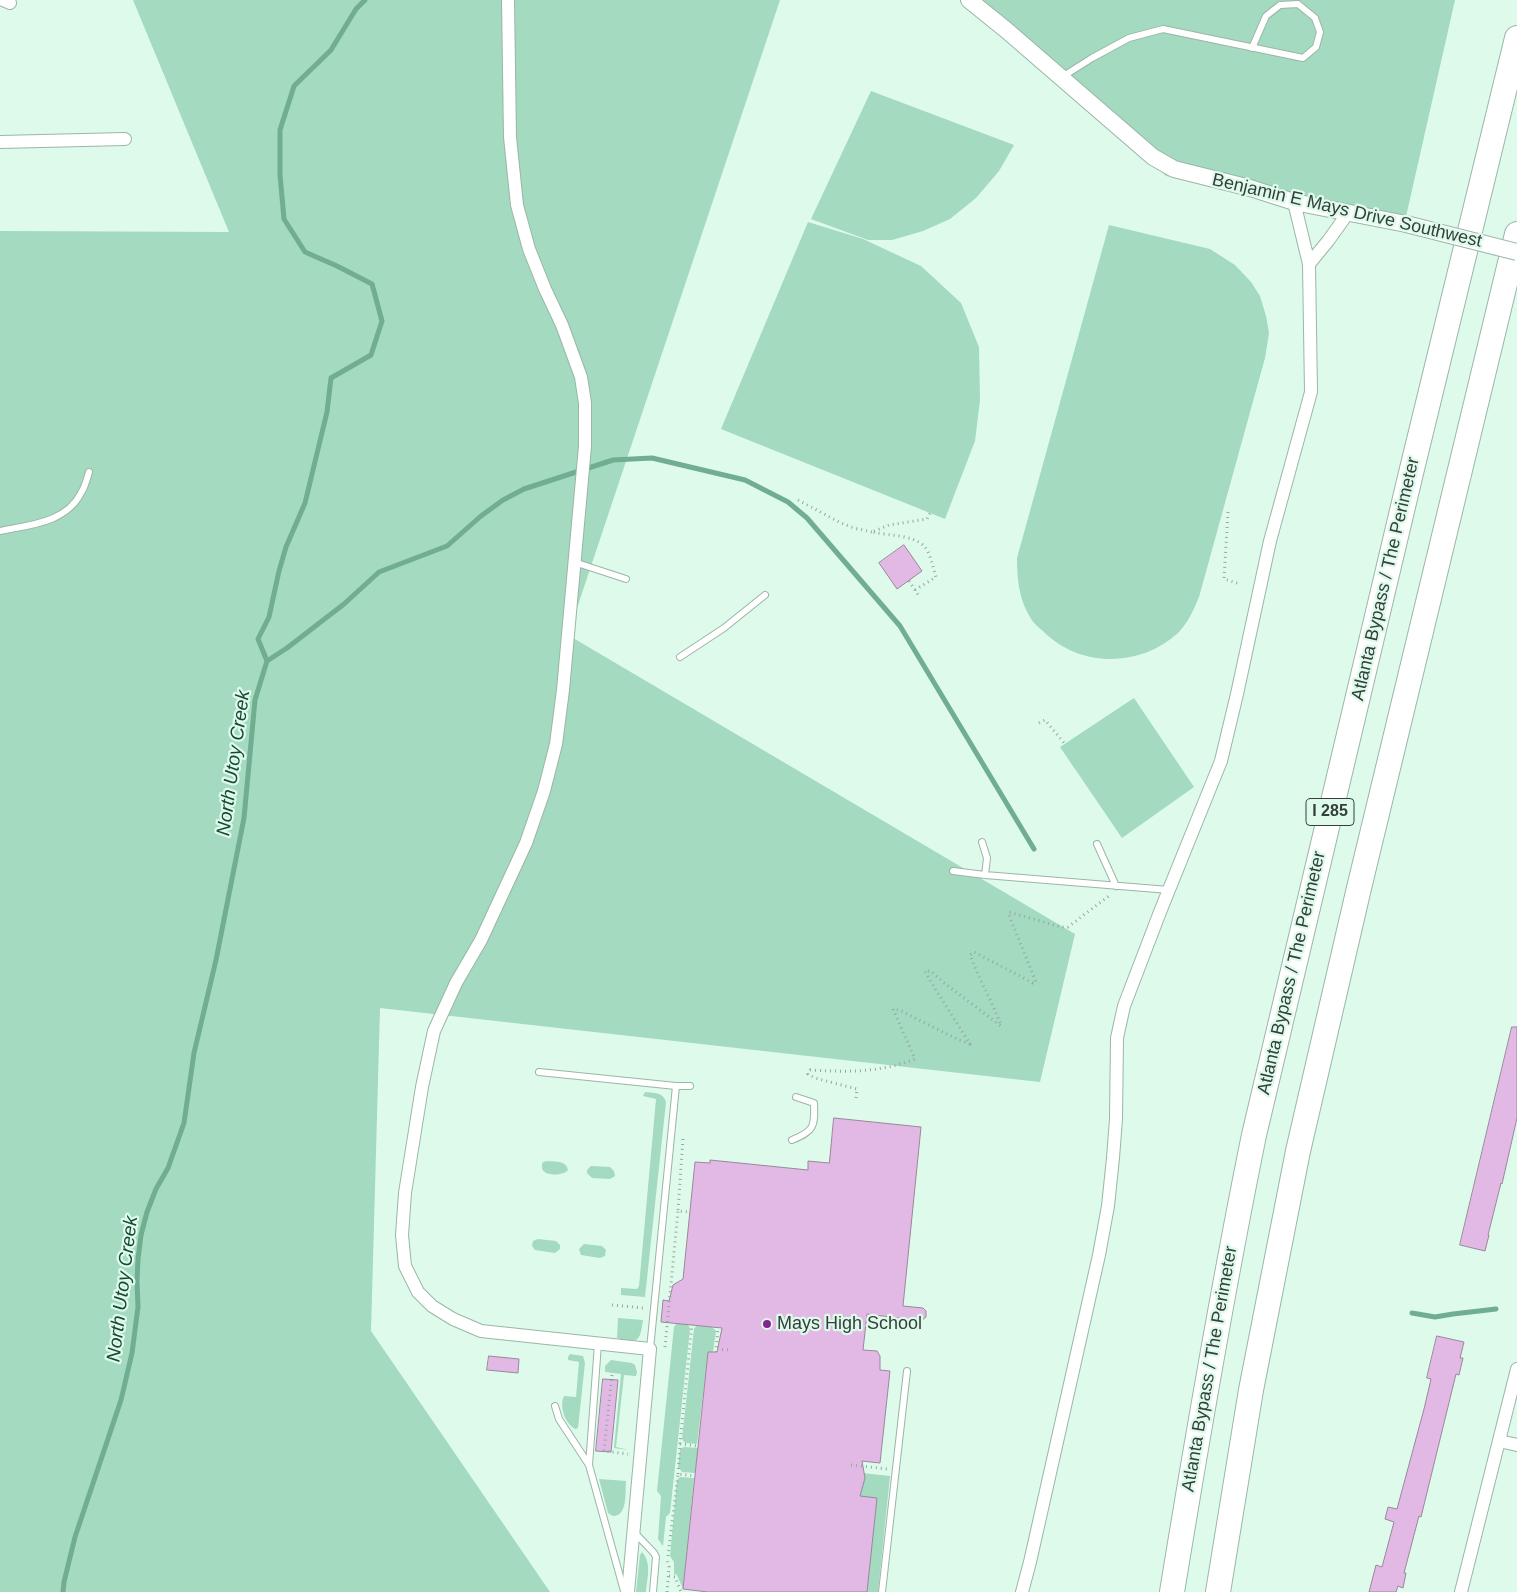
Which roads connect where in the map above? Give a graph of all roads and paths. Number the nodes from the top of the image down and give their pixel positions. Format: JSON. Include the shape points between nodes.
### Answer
{"nodes":[{"id":1,"x":508,"y":0,"type":"edge"},
{"id":2,"x":968,"y":0,"type":"edge"},
{"id":3,"x":1517,"y":38,"type":"edge"},
{"id":4,"x":1252,"y":48,"type":"junction"},
{"id":5,"x":1061,"y":77,"type":"junction"},
{"id":6,"x":125,"y":139,"type":"dead end"},
{"id":7,"x":0,"y":142,"type":"edge"},
{"id":8,"x":1294,"y":202,"type":"junction"},
{"id":9,"x":1348,"y":213,"type":"junction"},
{"id":10,"x":1517,"y":234,"type":"edge"},
{"id":11,"x":1517,"y":252,"type":"edge"},
{"id":12,"x":1309,"y":264,"type":"junction"},
{"id":13,"x":89,"y":472,"type":"dead end"},
{"id":14,"x":798,"y":500,"type":"dead end"},
{"id":15,"x":1228,"y":512,"type":"dead end"},
{"id":16,"x":930,"y":513,"type":"dead end"},
{"id":17,"x":0,"y":532,"type":"edge"},
{"id":18,"x":872,"y":532,"type":"junction"},
{"id":19,"x":574,"y":562,"type":"junction"},
{"id":20,"x":626,"y":579,"type":"dead end"},
{"id":21,"x":909,"y":581,"type":"dead end"},
{"id":22,"x":1240,"y":584,"type":"dead end"},
{"id":23,"x":915,"y":590,"type":"junction"},
{"id":24,"x":765,"y":596,"type":"dead end"},
{"id":25,"x":919,"y":596,"type":"dead end"},
{"id":26,"x":680,"y":657,"type":"dead end"},
{"id":27,"x":1039,"y":723,"type":"dead end"},
{"id":28,"x":1065,"y":744,"type":"dead end"},
{"id":29,"x":982,"y":842,"type":"dead end"},
{"id":30,"x":1097,"y":844,"type":"dead end"},
{"id":31,"x":952,"y":872,"type":"dead end"},
{"id":32,"x":985,"y":875,"type":"junction"},
{"id":33,"x":1116,"y":886,"type":"junction"},
{"id":34,"x":1169,"y":890,"type":"junction"},
{"id":35,"x":539,"y":1072,"type":"dead end"},
{"id":36,"x":676,"y":1086,"type":"junction"},
{"id":37,"x":690,"y":1086,"type":"dead end"},
{"id":38,"x":796,"y":1096,"type":"dead end"},
{"id":39,"x":856,"y":1098,"type":"dead end"},
{"id":40,"x":684,"y":1138,"type":"dead end"},
{"id":41,"x":792,"y":1140,"type":"dead end"},
{"id":42,"x":690,"y":1212,"type":"dead end"},
{"id":43,"x":612,"y":1305,"type":"dead end"},
{"id":44,"x":644,"y":1308,"type":"dead end"},
{"id":45,"x":692,"y":1324,"type":"dead end"},
{"id":46,"x":718,"y":1327,"type":"dead end"},
{"id":47,"x":598,"y":1344,"type":"junction"},
{"id":48,"x":650,"y":1349,"type":"junction"},
{"id":49,"x":730,"y":1350,"type":"dead end"},
{"id":50,"x":1517,"y":1369,"type":"edge"},
{"id":51,"x":907,"y":1372,"type":"dead end"},
{"id":52,"x":612,"y":1375,"type":"dead end"},
{"id":53,"x":555,"y":1406,"type":"dead end"},
{"id":54,"x":1499,"y":1441,"type":"junction"},
{"id":55,"x":680,"y":1444,"type":"junction"},
{"id":56,"x":1517,"y":1445,"type":"edge"},
{"id":57,"x":698,"y":1446,"type":"dead end"},
{"id":58,"x":629,"y":1454,"type":"dead end"},
{"id":59,"x":589,"y":1465,"type":"junction"},
{"id":60,"x":850,"y":1465,"type":"dead end"},
{"id":61,"x":896,"y":1470,"type":"junction"},
{"id":62,"x":678,"y":1474,"type":"junction"},
{"id":63,"x":695,"y":1476,"type":"dead end"},
{"id":64,"x":634,"y":1531,"type":"junction"},
{"id":65,"x":663,"y":1552,"type":"dead end"},
{"id":66,"x":667,"y":1559,"type":"junction"},
{"id":67,"x":669,"y":1576,"type":"junction"},
{"id":68,"x":626,"y":1592,"type":"edge"},
{"id":69,"x":653,"y":1592,"type":"edge"},
{"id":70,"x":667,"y":1592,"type":"edge"},
{"id":71,"x":682,"y":1592,"type":"edge"},
{"id":72,"x":882,"y":1592,"type":"edge"},
{"id":73,"x":1022,"y":1592,"type":"edge"},
{"id":74,"x":1172,"y":1592,"type":"edge"},
{"id":75,"x":1218,"y":1592,"type":"edge"},
{"id":76,"x":1461,"y":1592,"type":"edge"}],
"edges":[{"from":1,"to":19,"type":"street","via":[[510,137],[518,205],[530,249],[581,376],[585,402],[585,446]]},
{"from":2,"to":5,"type":"street","name":"Benjamin E Mays Drive Southwest"},
{"from":3,"to":74,"type":"highway","name":"Atlanta Bypass / The Perimeter","number":"I 285","via":[[1254,1135],[1207,1379]]},
{"from":4,"to":4,"type":"lane","via":[[1303,58],[1316,47],[1320,32],[1315,18],[1298,4],[1280,5],[1266,16]]},
{"from":4,"to":5,"type":"lane","via":[[1163,29],[1129,38]]},
{"from":5,"to":8,"type":"street","name":"Benjamin E Mays Drive Southwest","via":[[1153,157],[1174,169]]},
{"from":6,"to":7,"type":"street"},
{"from":8,"to":9,"type":"street","name":"Benjamin E Mays Drive Southwest"},
{"from":8,"to":12,"type":"street"},
{"from":9,"to":11,"type":"street","name":"Benjamin E Mays Drive Southwest","bridge":true},
{"from":9,"to":12,"type":"street"},
{"from":10,"to":75,"type":"highway","number":"I 285","via":[[1298,1151],[1250,1390]]},
{"from":12,"to":34,"type":"street","via":[[1312,392],[1270,541],[1221,761]]},
{"from":13,"to":17,"type":"lane","via":[[82,493],[66,512]]},
{"from":14,"to":18,"type":"path","via":[[841,523]]},
{"from":15,"to":22,"type":"path","via":[[1224,579]]},
{"from":16,"to":18,"type":"path","via":[[927,519],[889,525]]},
{"from":18,"to":23,"type":"path","via":[[909,538],[925,548],[936,577]]},
{"from":19,"to":20,"type":"lane"},
{"from":19,"to":47,"type":"street","via":[[556,744],[544,791],[526,843],[434,1031],[405,1193],[402,1235],[405,1266],[418,1292],[432,1306],[453,1319],[481,1331]]},
{"from":21,"to":23,"type":"path"},
{"from":23,"to":25,"type":"path"},
{"from":24,"to":26,"type":"lane"},
{"from":27,"to":28,"type":"path","via":[[1044,720]]},
{"from":29,"to":32,"type":"lane","via":[[987,858]]},
{"from":30,"to":33,"type":"lane"},
{"from":31,"to":32,"type":"lane"},
{"from":32,"to":33,"type":"lane"},
{"from":33,"to":34,"type":"lane"},
{"from":33,"to":39,"type":"path","via":[[1117,890],[1068,928],[1010,912],[1036,982],[974,952],[970,955],[1001,1026],[931,971],[926,971],[970,1044],[893,1009],[915,1059],[869,1071],[810,1070],[808,1074],[856,1089]]},
{"from":34,"to":73,"type":"street","via":[[1124,1006],[1117,1038],[1114,1158],[1106,1216]]},
{"from":35,"to":36,"type":"lane"},
{"from":36,"to":37,"type":"lane"},
{"from":36,"to":48,"type":"lane"},
{"from":38,"to":41,"type":"lane","via":[[814,1103],[815,1121],[807,1133]]},
{"from":40,"to":42,"type":"path","via":[[678,1211]]},
{"from":43,"to":44,"type":"path"},
{"from":45,"to":55,"type":"path"},
{"from":46,"to":49,"type":"path","via":[[716,1350]]},
{"from":47,"to":48,"type":"street"},
{"from":47,"to":59,"type":"lane"},
{"from":48,"to":64,"type":"street"},
{"from":50,"to":54,"type":"street"},
{"from":51,"to":61,"type":"lane"},
{"from":52,"to":58,"type":"path","via":[[604,1451]]},
{"from":53,"to":59,"type":"lane","via":[[559,1419]]},
{"from":54,"to":56,"type":"street"},
{"from":54,"to":76,"type":"street"},
{"from":55,"to":57,"type":"path"},
{"from":55,"to":62,"type":"path"},
{"from":59,"to":68,"type":"lane"},
{"from":60,"to":61,"type":"path"},
{"from":61,"to":72,"type":"lane"},
{"from":62,"to":63,"type":"path"},
{"from":62,"to":66,"type":"path"},
{"from":64,"to":68,"type":"street"},
{"from":64,"to":69,"type":"lane","via":[[656,1557]]},
{"from":65,"to":66,"type":"path"},
{"from":66,"to":67,"type":"path"},
{"from":67,"to":70,"type":"path"},
{"from":67,"to":71,"type":"path","via":[[675,1577]]}]}
